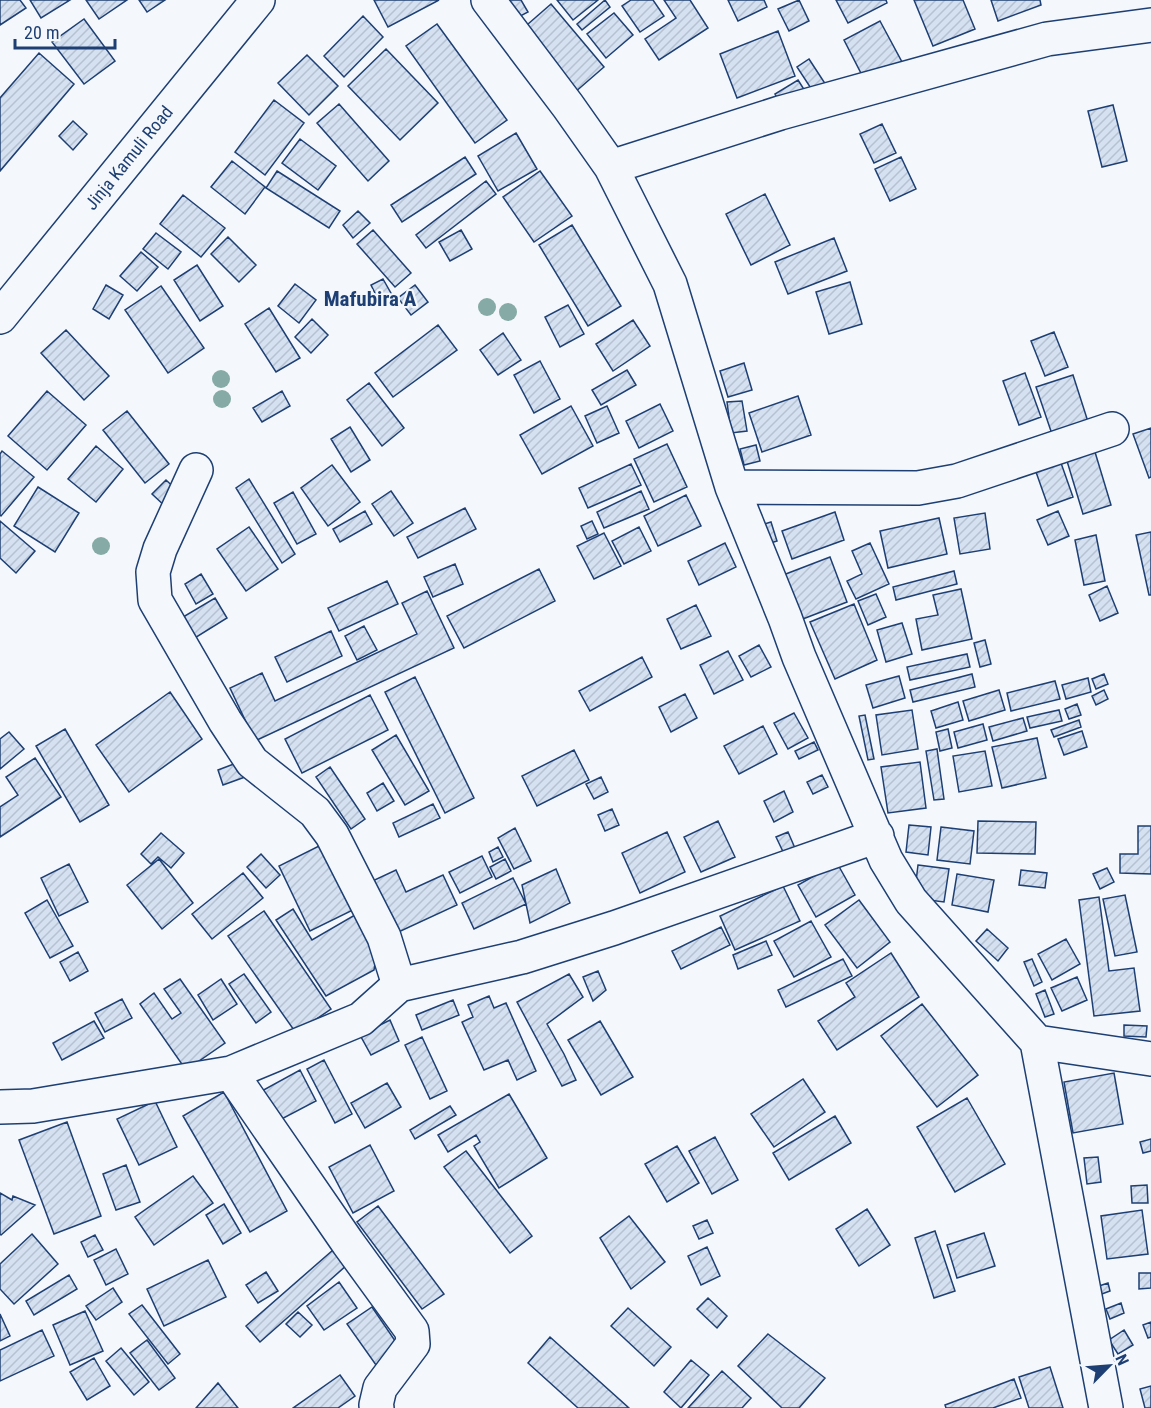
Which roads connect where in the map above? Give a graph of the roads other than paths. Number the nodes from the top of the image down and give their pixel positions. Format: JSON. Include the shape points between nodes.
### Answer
{"nodes":[{"id":1,"x":258,"y":0,"type":"edge"},
{"id":2,"x":488,"y":0,"type":"edge"},
{"id":3,"x":1151,"y":25,"type":"edge"},
{"id":4,"x":611,"y":167,"type":"junction"},
{"id":5,"x":0,"y":317,"type":"edge"},
{"id":6,"x":1112,"y":429,"type":"dead end"},
{"id":7,"x":196,"y":470,"type":"dead end"},
{"id":8,"x":732,"y":488,"type":"junction"},
{"id":9,"x":877,"y":836,"type":"junction"},
{"id":10,"x":399,"y":985,"type":"junction"},
{"id":11,"x":1037,"y":1042,"type":"junction"},
{"id":12,"x":1151,"y":1059,"type":"edge"},
{"id":13,"x":231,"y":1073,"type":"junction"},
{"id":14,"x":0,"y":1107,"type":"edge"},
{"id":15,"x":377,"y":1408,"type":"edge"},
{"id":16,"x":1106,"y":1408,"type":"edge"}],
"edges":[{"from":1,"to":5,"type":"street","name":"Jinja Kamuli Road"},
{"from":2,"to":4,"type":"street"},
{"from":3,"to":4,"type":"street","via":[[1047,39],[780,113]]},
{"from":4,"to":8,"type":"street","via":[[670,284]]},
{"from":6,"to":8,"type":"street","via":[[957,481],[918,488]]},
{"from":7,"to":10,"type":"street","via":[[160,549],[153,572],[155,600],[252,762],[315,812],[332,835],[384,937]]},
{"from":8,"to":9,"type":"street","via":[[799,657]]},
{"from":9,"to":10,"type":"street","via":[[522,957]]},
{"from":9,"to":11,"type":"street","via":[[910,901]]},
{"from":10,"to":13,"type":"street","via":[[361,1019]]},
{"from":11,"to":12,"type":"street"},
{"from":11,"to":16,"type":"street"},
{"from":13,"to":14,"type":"street","via":[[33,1106]]},
{"from":13,"to":15,"type":"street","via":[[412,1331],[413,1344],[380,1388]]}]}
